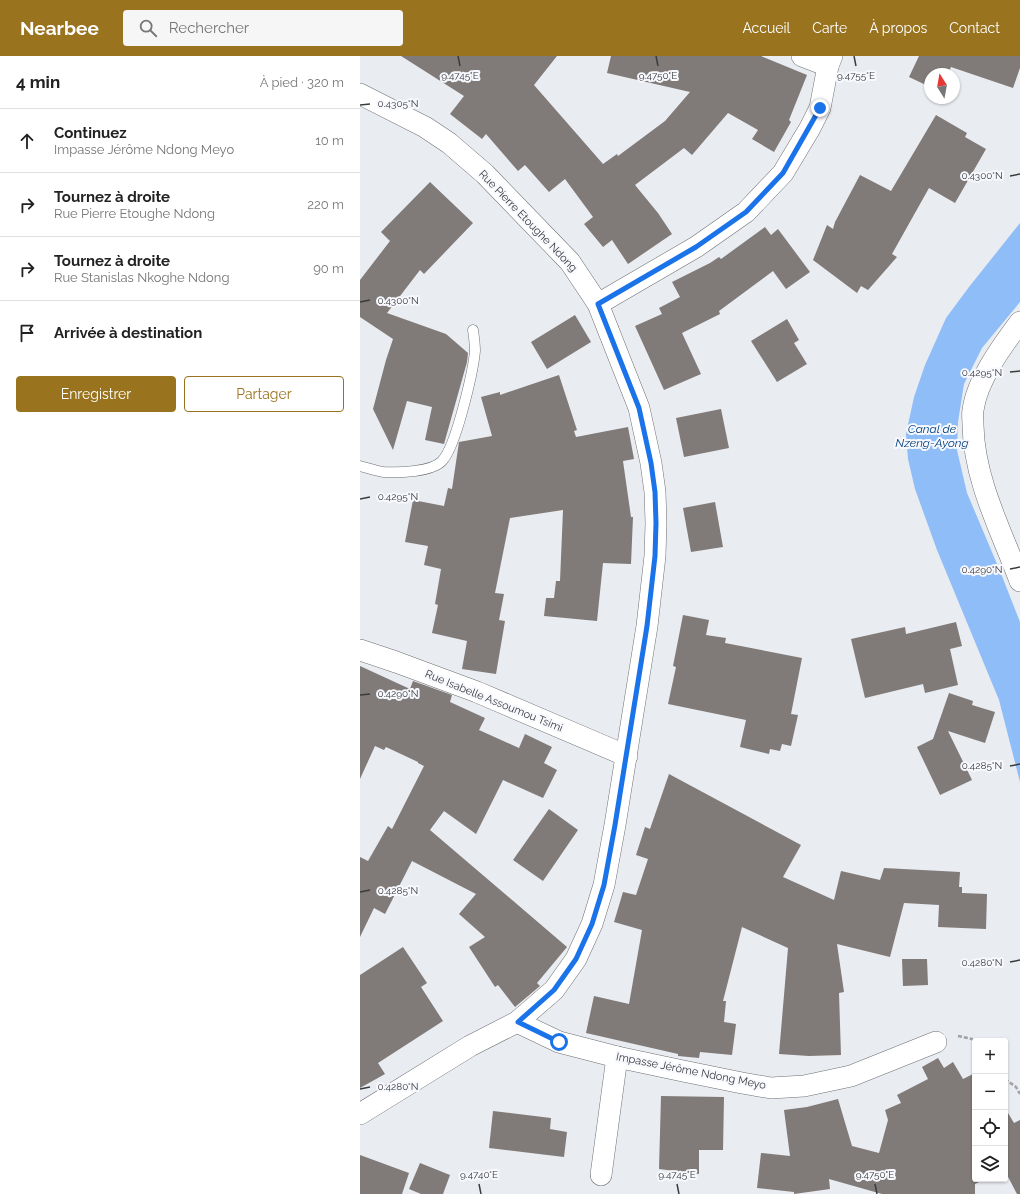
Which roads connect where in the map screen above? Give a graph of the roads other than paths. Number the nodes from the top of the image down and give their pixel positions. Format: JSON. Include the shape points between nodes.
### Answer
{"nodes":[{"id":1,"x":802,"y":56,"type":"edge"},
{"id":2,"x":830,"y":61,"type":"edge"},
{"id":3,"x":360,"y":94,"type":"edge"},
{"id":4,"x":598,"y":304,"type":"junction"},
{"id":5,"x":1020,"y":322,"type":"edge"},
{"id":6,"x":473,"y":330,"type":"dead end"},
{"id":7,"x":360,"y":466,"type":"edge"},
{"id":8,"x":1020,"y":581,"type":"edge"},
{"id":9,"x":360,"y":650,"type":"edge"},
{"id":10,"x":627,"y":756,"type":"junction"},
{"id":11,"x":518,"y":1022,"type":"junction"},
{"id":12,"x":936,"y":1042,"type":"dead end"},
{"id":13,"x":617,"y":1057,"type":"junction"},
{"id":14,"x":360,"y":1114,"type":"edge"},
{"id":15,"x":601,"y":1175,"type":"dead end"}],
"edges":[{"from":1,"to":2,"type":"street"},
{"from":2,"to":4,"type":"street","via":[[820,108],[810,128],[783,173],[746,212],[696,247]]},
{"from":3,"to":4,"type":"street","name":"Rue Pierre Etoughe Ndong","via":[[449,142],[570,262]]},
{"from":4,"to":10,"type":"street","name":"Rue Pierre Etoughe Ndong","via":[[639,408],[655,492],[654,564]]},
{"from":5,"to":8,"type":"street","via":[[993,361],[980,387],[973,410],[973,435],[986,497]]},
{"from":6,"to":7,"type":"lane","via":[[475,349],[472,372],[457,429],[442,462],[430,468],[404,472],[382,472]]},
{"from":9,"to":10,"type":"street","name":"Rue Isabelle Assoumou Tsimi","via":[[478,692]]},
{"from":10,"to":11,"type":"street","name":"Rue Pierre Etoughe Ndong","via":[[604,885],[592,924],[576,959],[554,990]]},
{"from":11,"to":13,"type":"street","name":"Impasse Jérôme Ndong Meyo","via":[[559,1042]]},
{"from":11,"to":14,"type":"street","name":"Rue Pierre Etoughe Ndong","via":[[470,1046]]},
{"from":12,"to":13,"type":"street","name":"Impasse Jérôme Ndong Meyo","via":[[851,1076],[804,1086],[771,1088]]},
{"from":13,"to":15,"type":"street"}]}
